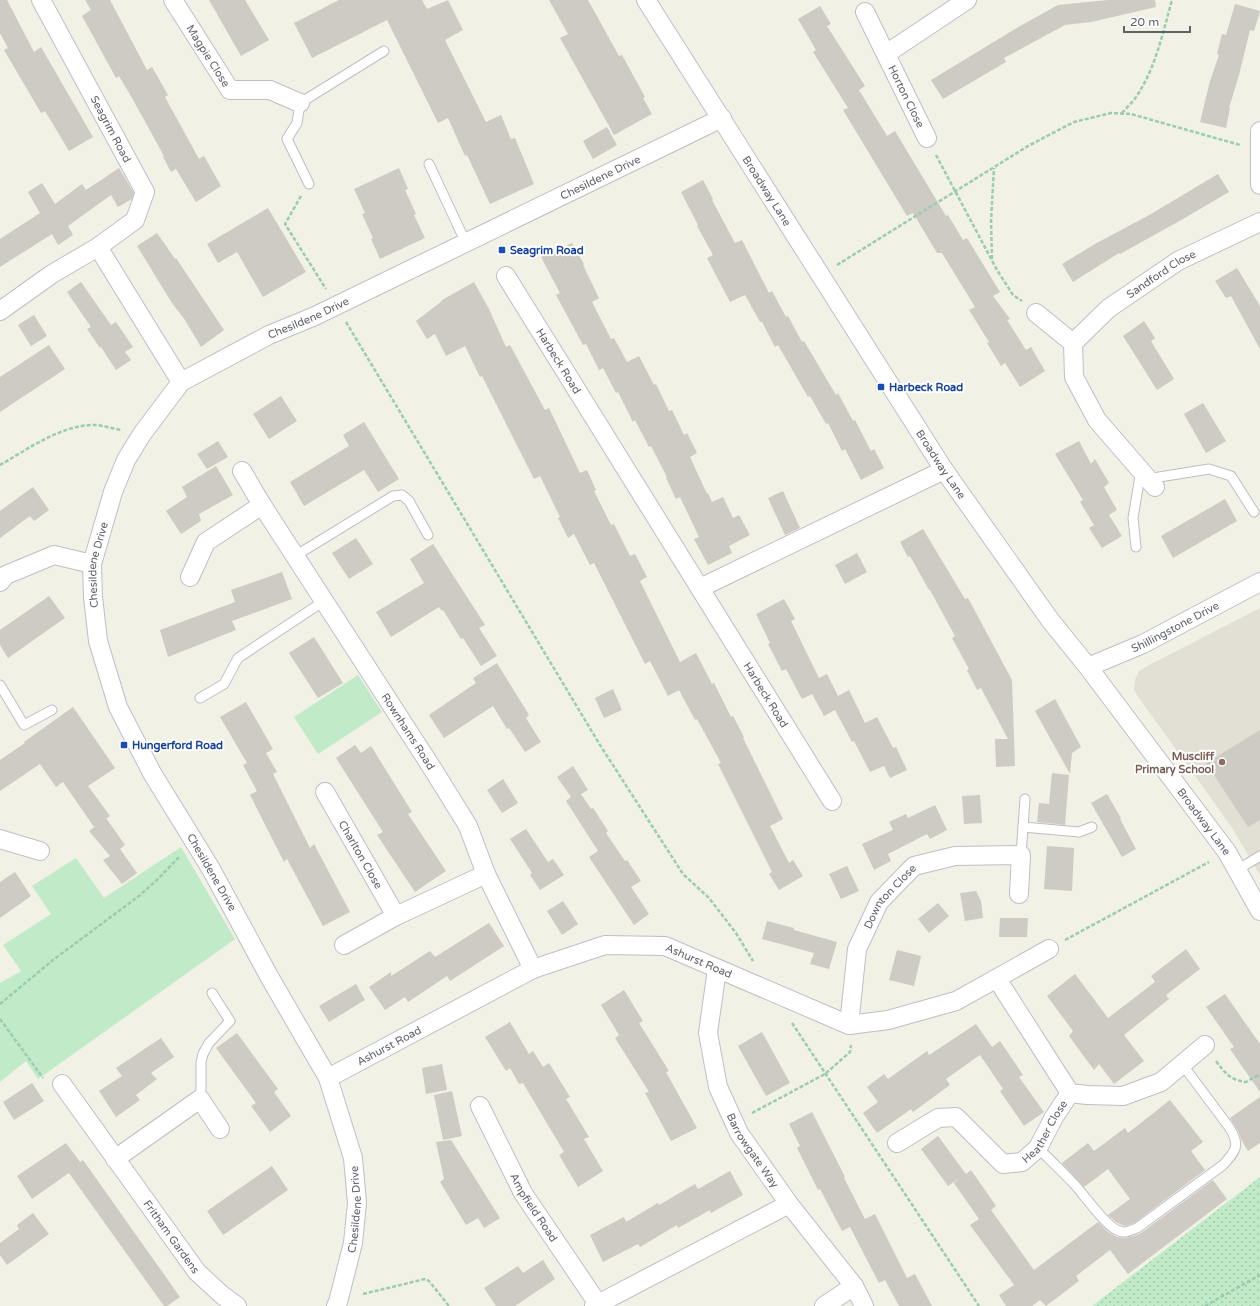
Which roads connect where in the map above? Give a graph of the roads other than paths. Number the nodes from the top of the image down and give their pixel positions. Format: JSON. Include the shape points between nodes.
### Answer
{"nodes":[{"id":1,"x":41,"y":0,"type":"edge"},
{"id":2,"x":173,"y":0,"type":"edge"},
{"id":3,"x":646,"y":0,"type":"edge"},
{"id":4,"x":967,"y":0,"type":"edge"},
{"id":5,"x":865,"y":12,"type":"dead end"},
{"id":6,"x":384,"y":51,"type":"dead end"},
{"id":7,"x":886,"y":54,"type":"junction"},
{"id":8,"x":300,"y":103,"type":"junction"},
{"id":9,"x":722,"y":118,"type":"junction"},
{"id":10,"x":1260,"y":131,"type":"edge"},
{"id":11,"x":927,"y":138,"type":"road end"},
{"id":12,"x":1260,"y":151,"type":"edge"},
{"id":13,"x":429,"y":164,"type":"dead end"},
{"id":14,"x":309,"y":184,"type":"road end"},
{"id":15,"x":1260,"y":185,"type":"edge"},
{"id":16,"x":1260,"y":222,"type":"edge"},
{"id":17,"x":466,"y":243,"type":"junction"},
{"id":18,"x":98,"y":247,"type":"junction"},
{"id":19,"x":506,"y":276,"type":"dead end"},
{"id":20,"x":0,"y":311,"type":"edge"},
{"id":21,"x":1036,"y":313,"type":"road end"},
{"id":22,"x":1073,"y":343,"type":"junction"},
{"id":23,"x":180,"y":382,"type":"junction"},
{"id":24,"x":242,"y":470,"type":"dead end"},
{"id":25,"x":944,"y":470,"type":"junction"},
{"id":26,"x":1148,"y":479,"type":"junction"},
{"id":27,"x":262,"y":505,"type":"junction"},
{"id":28,"x":1254,"y":512,"type":"dead end"},
{"id":29,"x":428,"y":535,"type":"dead end"},
{"id":30,"x":1136,"y":547,"type":"dead end"},
{"id":31,"x":295,"y":556,"type":"junction"},
{"id":32,"x":92,"y":564,"type":"junction"},
{"id":33,"x":190,"y":577,"type":"dead end"},
{"id":34,"x":0,"y":582,"type":"edge"},
{"id":35,"x":1260,"y":582,"type":"edge"},
{"id":36,"x":700,"y":588,"type":"junction"},
{"id":37,"x":324,"y":601,"type":"junction"},
{"id":38,"x":1088,"y":667,"type":"junction"},
{"id":39,"x":0,"y":685,"type":"edge"},
{"id":40,"x":200,"y":698,"type":"dead end"},
{"id":41,"x":52,"y":710,"type":"dead end"},
{"id":42,"x":325,"y":792,"type":"dead end"},
{"id":43,"x":1025,"y":799,"type":"dead end"},
{"id":44,"x":832,"y":801,"type":"dead end"},
{"id":45,"x":1023,"y":827,"type":"junction"},
{"id":46,"x":1092,"y":827,"type":"dead end"},
{"id":47,"x":0,"y":839,"type":"edge"},
{"id":48,"x":40,"y":851,"type":"dead end"},
{"id":49,"x":1021,"y":855,"type":"junction"},
{"id":50,"x":1260,"y":856,"type":"edge"},
{"id":51,"x":1237,"y":870,"type":"junction"},
{"id":52,"x":486,"y":874,"type":"junction"},
{"id":53,"x":1019,"y":894,"type":"dead end"},
{"id":54,"x":1260,"y":911,"type":"edge"},
{"id":55,"x":396,"y":916,"type":"junction"},
{"id":56,"x":344,"y":945,"type":"dead end"},
{"id":57,"x":1049,"y":949,"type":"road end"},
{"id":58,"x":533,"y":969,"type":"junction"},
{"id":59,"x":717,"y":969,"type":"junction"},
{"id":60,"x":998,"y":979,"type":"junction"},
{"id":61,"x":212,"y":993,"type":"dead end"},
{"id":62,"x":852,"y":1024,"type":"junction"},
{"id":63,"x":1205,"y":1045,"type":"road end"},
{"id":64,"x":1182,"y":1064,"type":"junction"},
{"id":65,"x":328,"y":1078,"type":"junction"},
{"id":66,"x":62,"y":1084,"type":"road end"},
{"id":67,"x":1070,"y":1093,"type":"junction"},
{"id":68,"x":200,"y":1099,"type":"junction"},
{"id":69,"x":480,"y":1106,"type":"dead end"},
{"id":70,"x":220,"y":1129,"type":"dead end"},
{"id":71,"x":896,"y":1144,"type":"dead end"},
{"id":72,"x":1038,"y":1148,"type":"junction"},
{"id":73,"x":115,"y":1159,"type":"junction"},
{"id":74,"x":789,"y":1204,"type":"junction"},
{"id":75,"x":854,"y":1286,"type":"junction"},
{"id":76,"x":596,"y":1305,"type":"edge"},
{"id":77,"x":237,"y":1306,"type":"edge"},
{"id":78,"x":336,"y":1306,"type":"edge"},
{"id":79,"x":824,"y":1306,"type":"edge"},
{"id":80,"x":864,"y":1306,"type":"edge"}],
"edges":[{"from":1,"to":18,"type":"street","name":"Seagrim Road","via":[[145,192],[135,220]]},
{"from":2,"to":8,"type":"street","name":"Magpie Close","via":[[230,90],[270,90]]},
{"from":3,"to":9,"type":"street","name":"Broadway Lane"},
{"from":4,"to":7,"type":"street","name":"Horton Close"},
{"from":5,"to":7,"type":"street","name":"Horton Close"},
{"from":6,"to":8,"type":"lane"},
{"from":7,"to":11,"type":"street","name":"Horton Close"},
{"from":8,"to":14,"type":"lane","via":[[297,122],[287,139]]},
{"from":9,"to":17,"type":"street","name":"Chesildene Drive"},
{"from":9,"to":25,"type":"street","name":"Broadway Lane"},
{"from":10,"to":12,"type":"street"},
{"from":12,"to":15,"type":"street"},
{"from":13,"to":17,"type":"lane"},
{"from":16,"to":22,"type":"street","name":"Sandford Close","via":[[1178,261],[1109,308]]},
{"from":17,"to":23,"type":"street","name":"Chesildene Drive","via":[[315,316],[269,335]]},
{"from":18,"to":20,"type":"street","name":"Seagrim Road","via":[[52,274]]},
{"from":18,"to":23,"type":"street"},
{"from":19,"to":36,"type":"street","name":"Harbeck Road"},
{"from":21,"to":22,"type":"street"},
{"from":22,"to":26,"type":"street","via":[[1074,377],[1087,402],[1097,420]]},
{"from":23,"to":32,"type":"street","name":"Chesildene Drive","via":[[126,460]]},
{"from":24,"to":27,"type":"street","name":"Rownhams Road"},
{"from":25,"to":36,"type":"street"},
{"from":25,"to":38,"type":"street","name":"Broadway Lane","via":[[1050,620]]},
{"from":26,"to":28,"type":"lane","via":[[1209,469],[1231,476]]},
{"from":26,"to":30,"type":"lane","via":[[1133,518]]},
{"from":27,"to":31,"type":"street","name":"Rownhams Road"},
{"from":27,"to":33,"type":"street","via":[[206,542]]},
{"from":29,"to":31,"type":"lane","via":[[409,501],[402,495],[393,496]]},
{"from":31,"to":37,"type":"street","name":"Rownhams Road"},
{"from":32,"to":34,"type":"street","via":[[54,554],[6,575]]},
{"from":32,"to":65,"type":"street","name":"Chesildene Drive","via":[[98,641],[118,706],[152,773],[215,875],[270,978]]},
{"from":35,"to":38,"type":"street","name":"Shillingstone Drive","via":[[1143,644]]},
{"from":36,"to":44,"type":"street","name":"Harbeck Road"},
{"from":37,"to":40,"type":"lane","via":[[238,658],[224,684]]},
{"from":37,"to":52,"type":"street","name":"Rownhams Road","via":[[468,826]]},
{"from":38,"to":51,"type":"street","name":"Broadway Lane","via":[[1227,852]]},
{"from":39,"to":41,"type":"lane","via":[[24,725]]},
{"from":42,"to":55,"type":"street","name":"Charlton Close"},
{"from":43,"to":45,"type":"lane"},
{"from":45,"to":46,"type":"lane","via":[[1079,832]]},
{"from":45,"to":49,"type":"lane"},
{"from":47,"to":48,"type":"street"},
{"from":49,"to":53,"type":"street"},
{"from":49,"to":62,"type":"street","name":"Downton Close","via":[[955,856],[914,866],[879,902],[857,949]]},
{"from":50,"to":51,"type":"lane"},
{"from":51,"to":54,"type":"street","name":"Broadway Lane"},
{"from":52,"to":55,"type":"street"},
{"from":52,"to":58,"type":"street","name":"Rownhams Road"},
{"from":55,"to":56,"type":"street"},
{"from":57,"to":60,"type":"street"},
{"from":58,"to":59,"type":"street","name":"Ashurst Road","via":[[605,945],[665,946]]},
{"from":58,"to":65,"type":"street","name":"Ashurst Road"},
{"from":59,"to":62,"type":"street","name":"Ashurst Road"},
{"from":59,"to":74,"type":"street","name":"Barrowgate Way","via":[[708,1033],[718,1088],[739,1133]]},
{"from":60,"to":62,"type":"street","via":[[956,1001],[888,1020]]},
{"from":60,"to":67,"type":"street","name":"Heather Close"},
{"from":61,"to":68,"type":"lane","via":[[230,1021],[209,1043],[203,1054],[200,1062]]},
{"from":63,"to":64,"type":"street","name":"Heather Close"},
{"from":64,"to":67,"type":"street","name":"Heather Close","via":[[1161,1082],[1123,1096]]},
{"from":64,"to":72,"type":"lane","via":[[1236,1136],[1237,1144],[1233,1154],[1223,1165],[1137,1228],[1123,1232],[1108,1225],[1074,1184]]},
{"from":65,"to":78,"type":"street","name":"Chesildene Drive","via":[[353,1158],[356,1202],[353,1243]]},
{"from":66,"to":73,"type":"street","name":"Fritham Gardens"},
{"from":67,"to":72,"type":"street","name":"Heather Close"},
{"from":68,"to":70,"type":"street"},
{"from":68,"to":73,"type":"street"},
{"from":69,"to":76,"type":"street","name":"Ampfield Road","via":[[523,1193]]},
{"from":71,"to":72,"type":"street","name":"Heather Close","via":[[938,1118],[956,1117],[1003,1164],[1022,1162]]},
{"from":73,"to":77,"type":"street","name":"Fritham Gardens","via":[[197,1272]]},
{"from":74,"to":75,"type":"street","name":"Barrowgate Way"},
{"from":74,"to":76,"type":"street","name":"Ampfield Road"},
{"from":75,"to":79,"type":"street"},
{"from":75,"to":80,"type":"street","name":"Barrowgate Way"}]}
